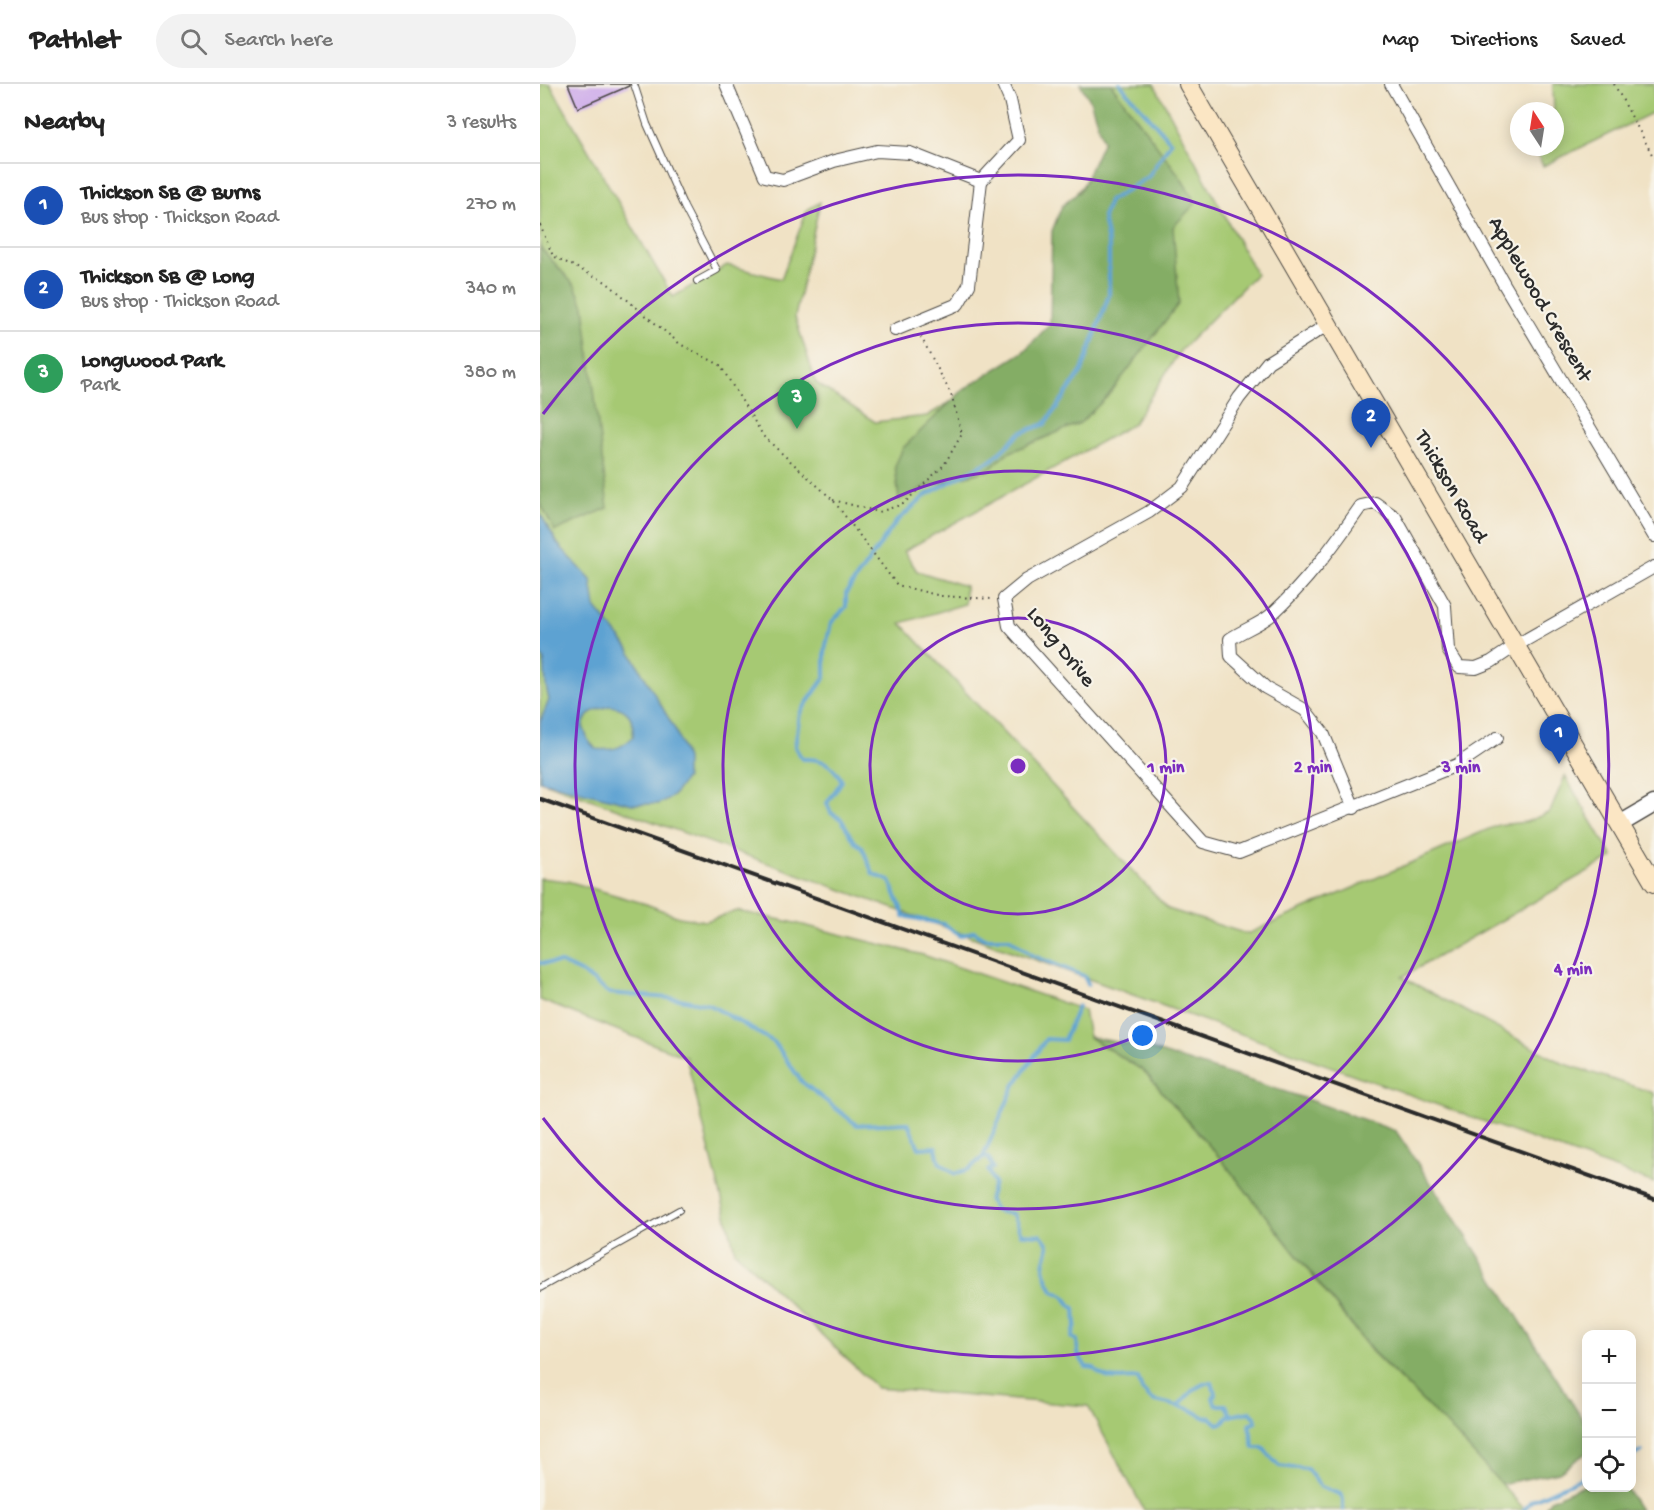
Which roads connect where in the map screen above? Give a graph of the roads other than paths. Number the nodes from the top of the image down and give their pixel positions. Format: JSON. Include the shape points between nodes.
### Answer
{"nodes":[{"id":1,"x":634,"y":84,"type":"edge"},
{"id":2,"x":726,"y":84,"type":"edge"},
{"id":3,"x":1003,"y":84,"type":"edge"},
{"id":4,"x":1188,"y":84,"type":"edge"},
{"id":5,"x":1391,"y":84,"type":"edge"},
{"id":6,"x":981,"y":181,"type":"junction"},
{"id":7,"x":697,"y":281,"type":"dead end"},
{"id":8,"x":1327,"y":325,"type":"junction"},
{"id":9,"x":895,"y":330,"type":"dead end"},
{"id":10,"x":1654,"y":536,"type":"edge"},
{"id":11,"x":1654,"y":567,"type":"edge"},
{"id":12,"x":1515,"y":646,"type":"junction"},
{"id":13,"x":1497,"y":738,"type":"dead end"},
{"id":14,"x":1654,"y":804,"type":"edge"},
{"id":15,"x":1354,"y":808,"type":"junction"},
{"id":16,"x":1620,"y":824,"type":"junction"},
{"id":17,"x":1654,"y":883,"type":"edge"},
{"id":18,"x":679,"y":1210,"type":"dead end"},
{"id":19,"x":540,"y":1288,"type":"edge"}],
"edges":[{"from":1,"to":7,"type":"lane","via":[[647,124],[684,207],[717,270]]},
{"from":2,"to":6,"type":"street","via":[[765,176],[783,180],[834,161],[877,151],[910,153]]},
{"from":3,"to":6,"type":"street","via":[[1019,140]]},
{"from":4,"to":8,"type":"main road","name":"Thickson Road"},
{"from":5,"to":10,"type":"street","name":"Applewood Crescent"},
{"from":6,"to":9,"type":"street","via":[[969,285],[958,304]]},
{"from":8,"to":12,"type":"main road","name":"Thickson Road"},
{"from":8,"to":15,"type":"street","name":"Long Drive","via":[[1268,362],[1239,398],[1182,487],[1149,512],[1027,580],[1004,599],[1009,626],[1203,842],[1239,852]]},
{"from":11,"to":12,"type":"street"},
{"from":12,"to":15,"type":"street","via":[[1476,668],[1459,667],[1448,650],[1445,606],[1395,517],[1375,503],[1361,506],[1322,563],[1269,617],[1230,639],[1231,656],[1266,688],[1305,710],[1323,733]]},
{"from":12,"to":16,"type":"main road","name":"Thickson Road"},
{"from":13,"to":15,"type":"street","name":"Long Drive","via":[[1457,765]]},
{"from":14,"to":16,"type":"street"},
{"from":16,"to":17,"type":"main road","name":"Thickson Road"},
{"from":18,"to":19,"type":"lane"}]}
